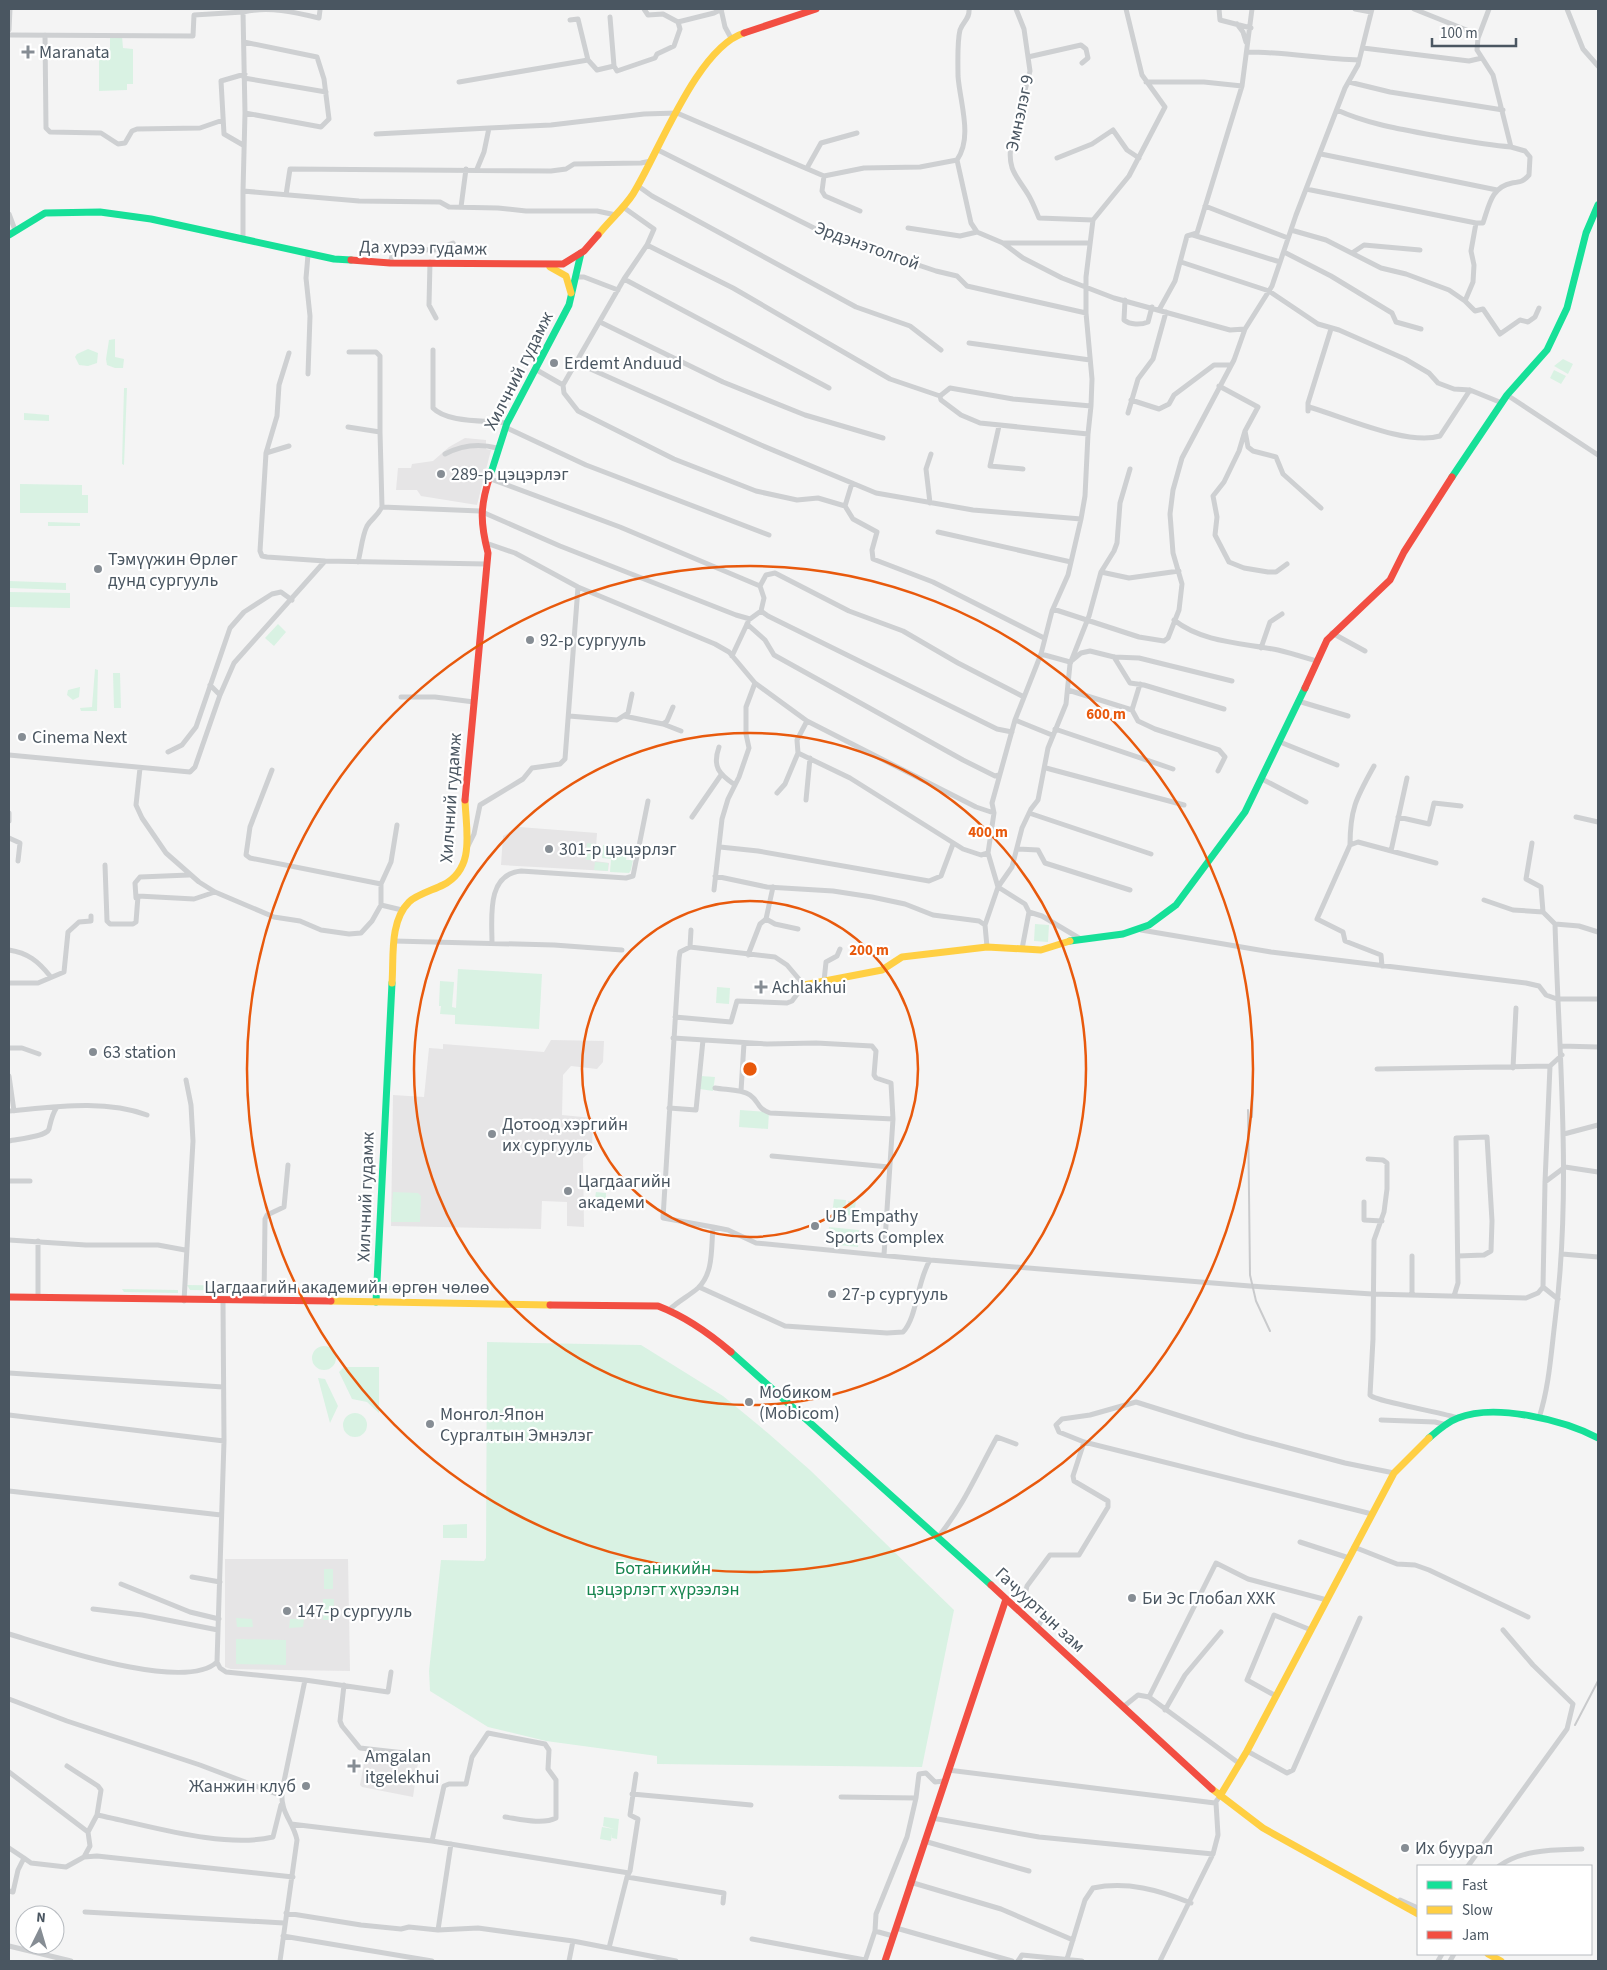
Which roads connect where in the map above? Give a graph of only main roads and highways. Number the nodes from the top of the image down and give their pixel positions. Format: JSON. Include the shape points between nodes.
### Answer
{"nodes":[{"id":1,"x":816,"y":9,"type":"edge"},
{"id":2,"x":1598,"y":205,"type":"edge"},
{"id":3,"x":12,"y":233,"type":"edge"},
{"id":4,"x":581,"y":254,"type":"junction"},
{"id":5,"x":567,"y":263,"type":"junction"},
{"id":6,"x":542,"y":266,"type":"junction"},
{"id":7,"x":563,"y":273,"type":"junction"},
{"id":8,"x":571,"y":298,"type":"junction"},
{"id":9,"x":804,"y":985,"type":"road end"},
{"id":10,"x":9,"y":1297,"type":"edge"},
{"id":11,"x":376,"y":1302,"type":"junction"},
{"id":12,"x":683,"y":1318,"type":"joint"},
{"id":13,"x":1598,"y":1438,"type":"edge"},
{"id":14,"x":1006,"y":1599,"type":"junction"},
{"id":15,"x":1218,"y":1800,"type":"junction"},
{"id":16,"x":1393,"y":1900,"type":"junction"},
{"id":17,"x":1417,"y":1913,"type":"edge"},
{"id":18,"x":1417,"y":1919,"type":"edge"},
{"id":19,"x":1490,"y":1955,"type":"edge"},
{"id":20,"x":885,"y":1961,"type":"edge"},
{"id":21,"x":1501,"y":1961,"type":"edge"}],
"edges":[{"from":1,"to":4,"type":"main road","name":"Да хүрээ гудамж","via":[[731,38],[707,63],[676,113],[638,186]]},
{"from":2,"to":9,"type":"main road","via":[[1586,233],[1561,325],[1540,360],[1502,402],[1404,552],[1390,580],[1332,634],[1316,660],[1280,742],[1237,825],[1172,910],[1141,930],[1123,934],[1079,938],[1049,948],[987,947],[902,958],[882,970]]},
{"from":3,"to":6,"type":"main road","name":"Да хүрээ гудамж","via":[[45,214],[82,211],[144,218],[308,255],[345,260]]},
{"from":4,"to":5,"type":"main road","name":"Да хүрээ гудамж"},
{"from":4,"to":8,"type":"main road","name":"Хилчний гудамж"},
{"from":5,"to":6,"type":"main road","name":"Да хүрээ гудамж"},
{"from":5,"to":7,"type":"main road"},
{"from":6,"to":7,"type":"main road"},
{"from":7,"to":8,"type":"main road","via":[[570,283]]},
{"from":8,"to":11,"type":"main road","name":"Хилчний гудамж","via":[[506,425],[487,477],[480,511],[486,564],[464,788],[464,866],[457,877],[414,898],[402,910],[396,924]]},
{"from":10,"to":11,"type":"main road","name":"Цагдаагийн академийн өргөн чөлөө"},
{"from":11,"to":12,"type":"main road","name":"Цагдаагийн академийн өргөн чөлөө","via":[[658,1306]]},
{"from":12,"to":14,"type":"main road","name":"Гачууртын зам","via":[[723,1345]]},
{"from":13,"to":15,"type":"main road","via":[[1574,1427],[1539,1418],[1472,1414],[1458,1418],[1409,1455],[1394,1473]]},
{"from":14,"to":15,"type":"main road","name":"Гачууртын зам"},
{"from":14,"to":20,"type":"main road"},
{"from":15,"to":16,"type":"main road","name":"Гачууртын зам"},
{"from":16,"to":17,"type":"main road","name":"Гачууртын зам"},
{"from":16,"to":18,"type":"main road","name":"Гачууртын зам"},
{"from":19,"to":21,"type":"main road"}]}
